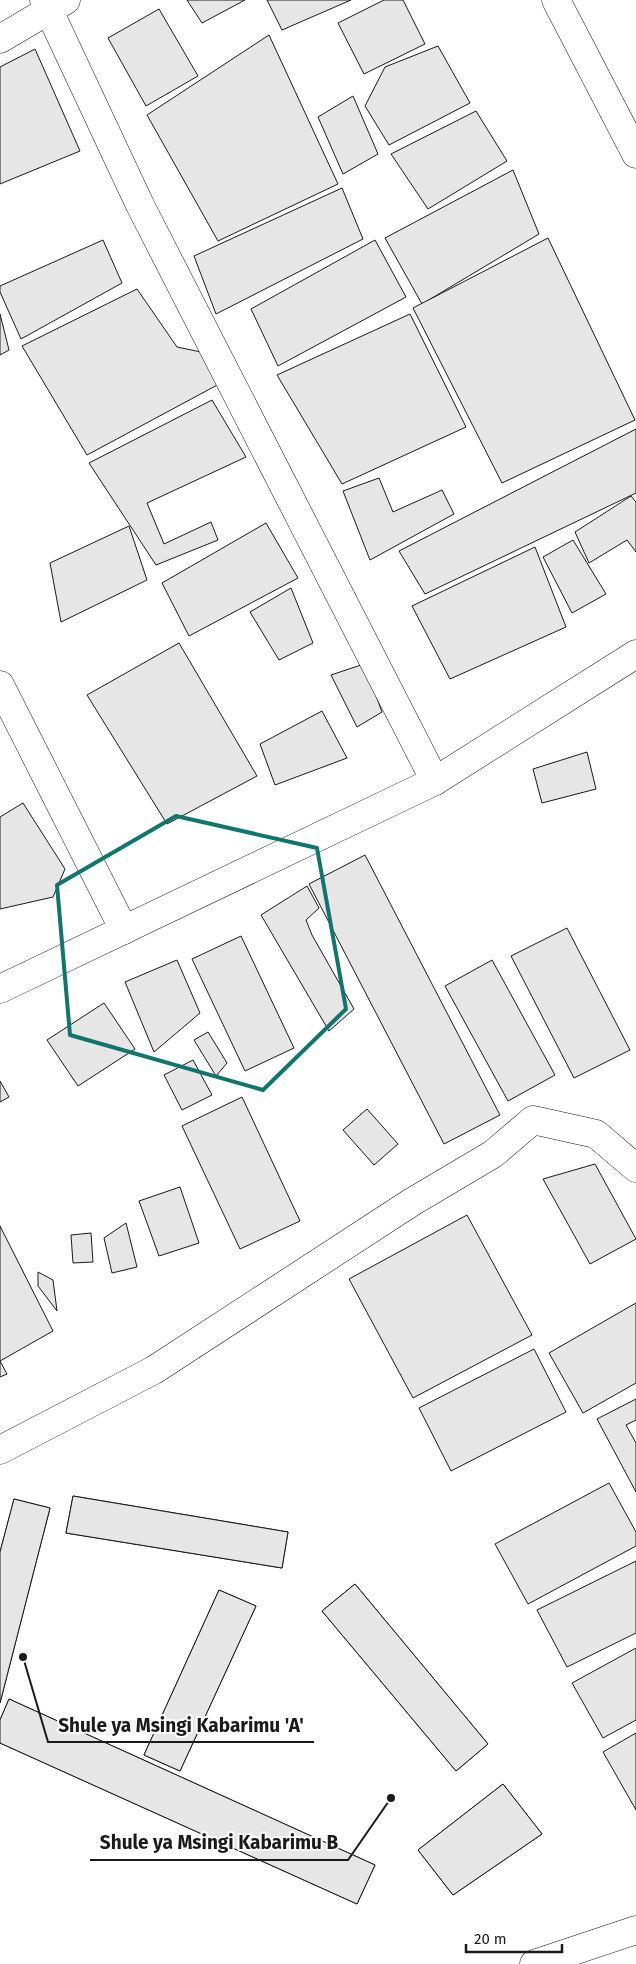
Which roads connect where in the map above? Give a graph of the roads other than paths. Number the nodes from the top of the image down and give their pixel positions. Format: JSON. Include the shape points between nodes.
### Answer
{"nodes":[{"id":1,"x":556,"y":0,"type":"edge"},
{"id":2,"x":53,"y":3,"type":"edge"},
{"id":3,"x":0,"y":39,"type":"edge"},
{"id":4,"x":636,"y":154,"type":"edge"},
{"id":5,"x":636,"y":654,"type":"edge"},
{"id":6,"x":0,"y":685,"type":"edge"},
{"id":7,"x":435,"y":781,"type":"junction"},
{"id":8,"x":124,"y":930,"type":"junction"},
{"id":9,"x":0,"y":989,"type":"edge"},
{"id":10,"x":636,"y":1168,"type":"edge"},
{"id":11,"x":0,"y":1450,"type":"edge"},
{"id":12,"x":636,"y":1930,"type":"edge"},
{"id":13,"x":534,"y":1964,"type":"edge"}],
"edges":[{"from":1,"to":4,"type":"main road"},
{"from":2,"to":3,"type":"main road"},
{"from":2,"to":7,"type":"main road","via":[[140,205]]},
{"from":5,"to":7,"type":"main road"},
{"from":6,"to":8,"type":"main road"},
{"from":7,"to":8,"type":"main road"},
{"from":8,"to":9,"type":"main road"},
{"from":10,"to":11,"type":"main road","via":[[596,1134],[533,1120],[493,1154],[412,1202],[154,1370]]},
{"from":12,"to":13,"type":"main road"}]}
